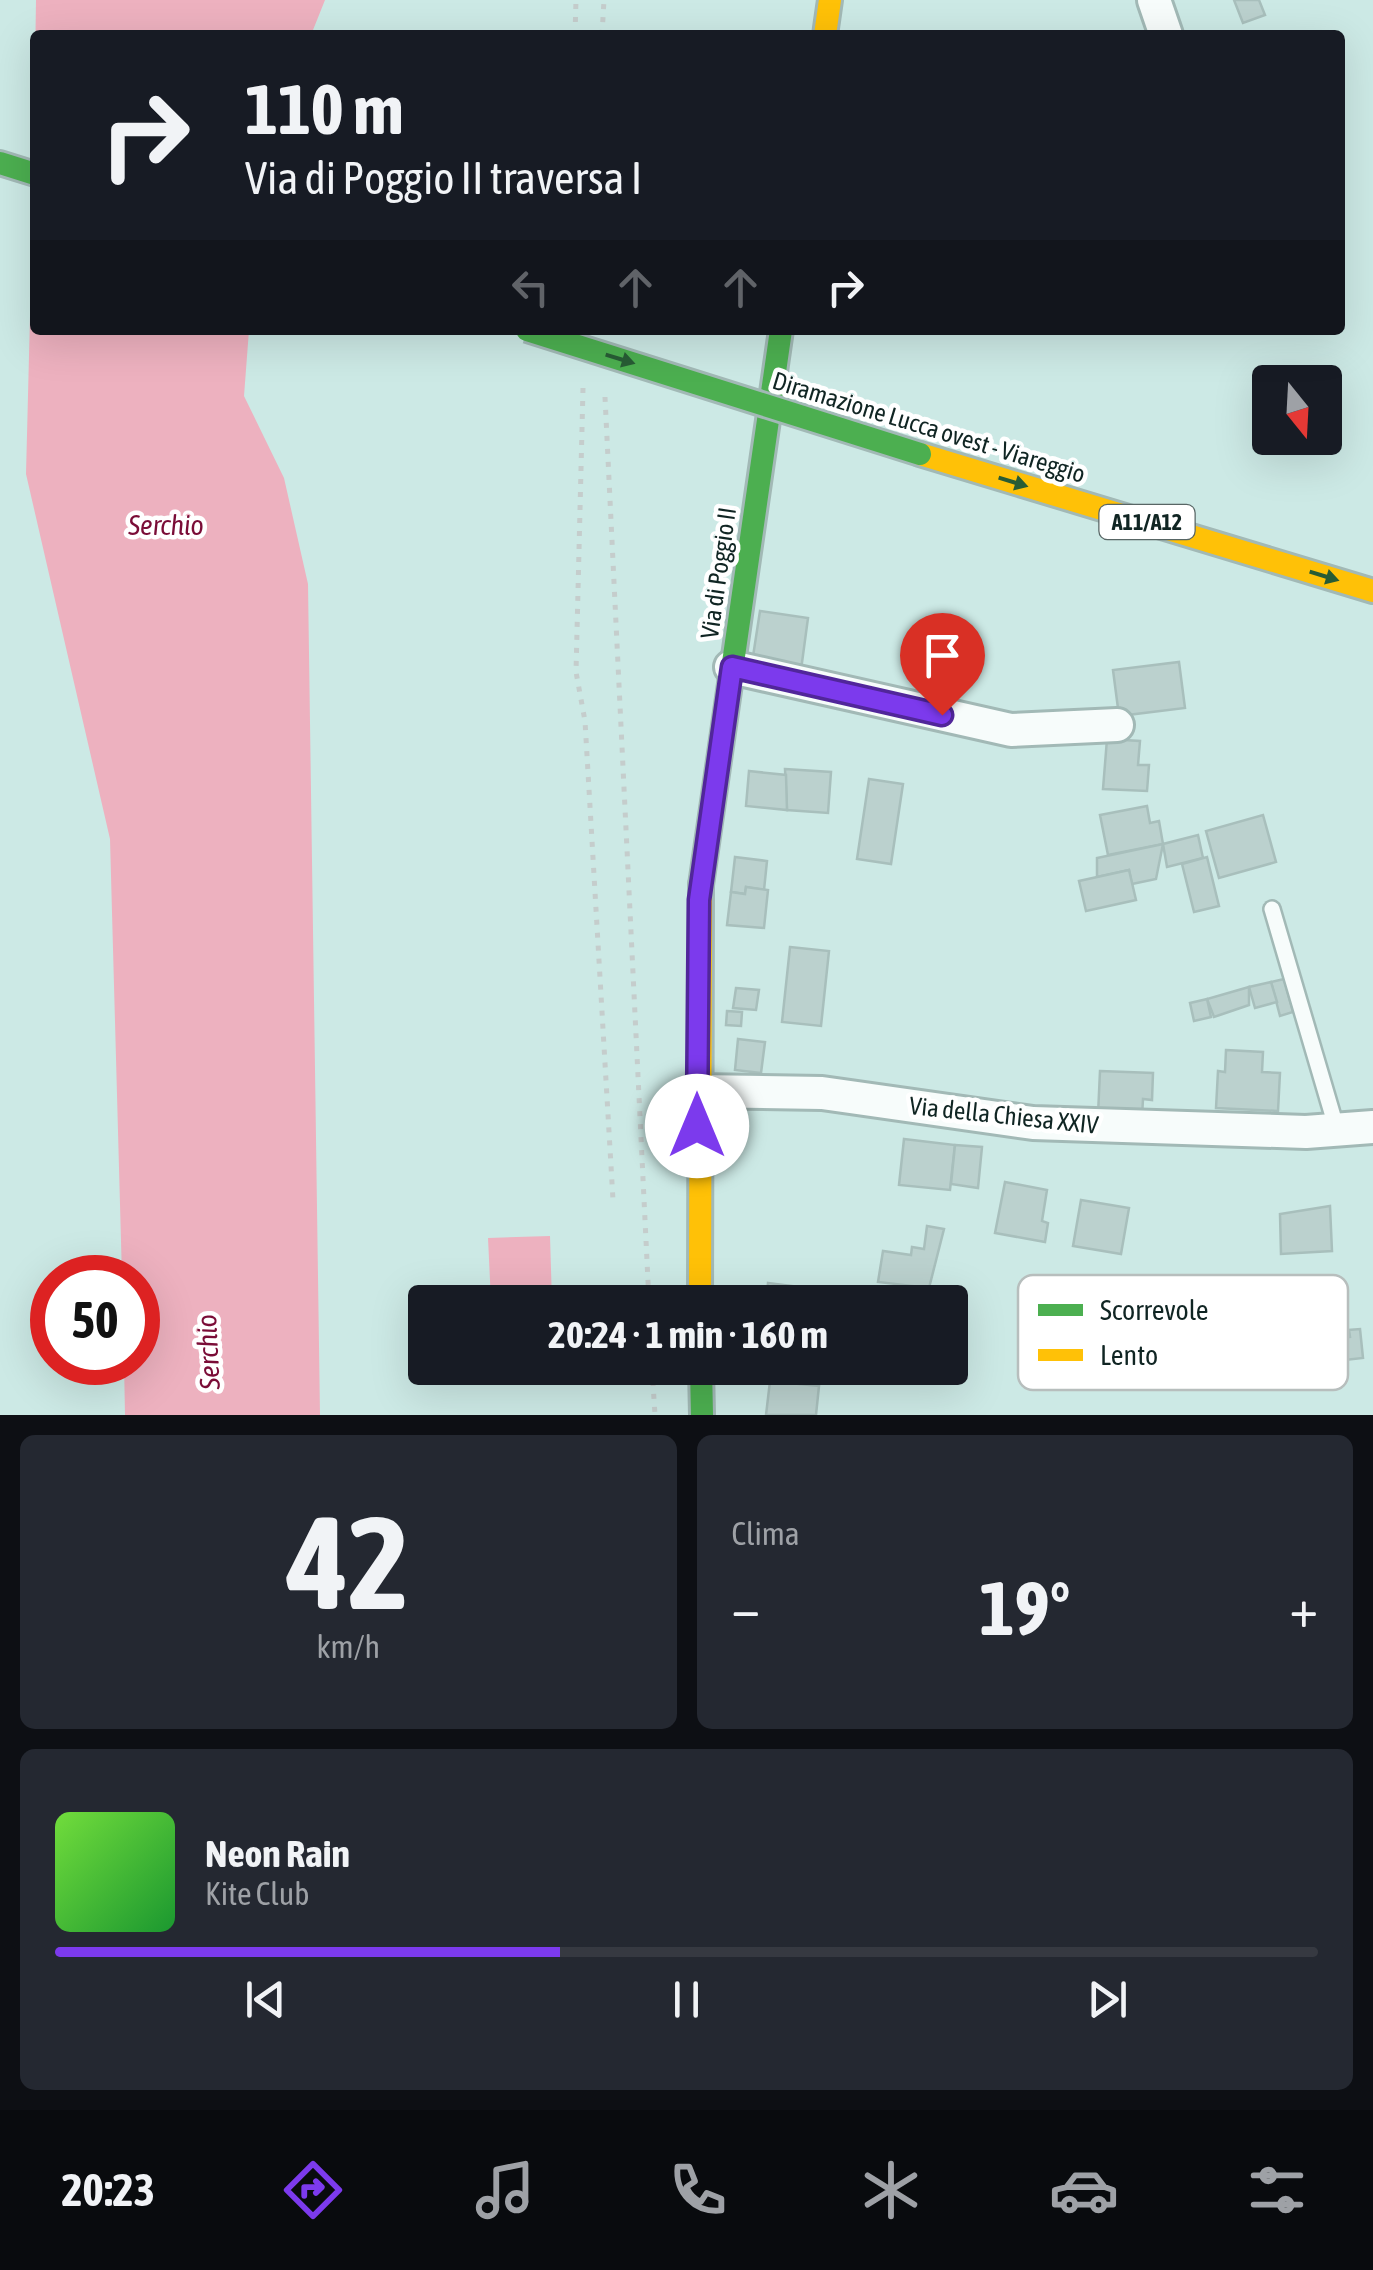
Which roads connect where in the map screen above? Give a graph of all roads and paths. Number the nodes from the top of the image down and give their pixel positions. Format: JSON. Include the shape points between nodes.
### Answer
{"nodes":[{"id":1,"x":576,"y":0,"type":"edge"},
{"id":2,"x":604,"y":0,"type":"edge"},
{"id":3,"x":830,"y":0,"type":"edge"},
{"id":4,"x":1154,"y":0,"type":"edge"},
{"id":5,"x":575,"y":30,"type":"edge"},
{"id":6,"x":602,"y":30,"type":"edge"},
{"id":7,"x":826,"y":30,"type":"edge"},
{"id":8,"x":1164,"y":30,"type":"edge"},
{"id":9,"x":0,"y":163,"type":"edge"},
{"id":10,"x":30,"y":172,"type":"edge"},
{"id":11,"x":543,"y":335,"type":"edge"},
{"id":12,"x":780,"y":335,"type":"edge"},
{"id":13,"x":761,"y":366,"type":"dead end"},
{"id":14,"x":798,"y":378,"type":"dead end"},
{"id":15,"x":584,"y":385,"type":"dead end"},
{"id":16,"x":604,"y":385,"type":"dead end"},
{"id":17,"x":1373,"y":591,"type":"edge"},
{"id":18,"x":732,"y":667,"type":"junction"},
{"id":19,"x":1117,"y":724,"type":"dead end"},
{"id":20,"x":1272,"y":909,"type":"dead end"},
{"id":21,"x":696,"y":1091,"type":"junction"},
{"id":22,"x":1373,"y":1127,"type":"edge"},
{"id":23,"x":1337,"y":1130,"type":"junction"},
{"id":24,"x":613,"y":1200,"type":"dead end"},
{"id":25,"x":647,"y":1285,"type":"edge"},
{"id":26,"x":700,"y":1285,"type":"edge"},
{"id":27,"x":653,"y":1385,"type":"edge"},
{"id":28,"x":701,"y":1385,"type":"edge"},
{"id":29,"x":655,"y":1415,"type":"edge"},
{"id":30,"x":702,"y":1415,"type":"edge"}],
"edges":[{"from":1,"to":5,"type":"path"},
{"from":2,"to":6,"type":"path"},
{"from":3,"to":7,"type":"main road"},
{"from":4,"to":8,"type":"street"},
{"from":9,"to":10,"type":"main road"},
{"from":11,"to":17,"type":"main road","name":"Diramazione Lucca ovest - Viareggio","number":"A11/A12","one_way":true,"bridge":true},
{"from":12,"to":18,"type":"main road","name":"Via di Poggio II"},
{"from":13,"to":14,"type":"main road","name":"Diramazione Lucca ovest - Viareggio"},
{"from":15,"to":24,"type":"path","via":[[576,672],[585,721]]},
{"from":16,"to":25,"type":"path"},
{"from":18,"to":19,"type":"street","via":[[1011,730]]},
{"from":18,"to":21,"type":"main road","name":"Via di Poggio II","via":[[699,900]]},
{"from":20,"to":23,"type":"lane"},
{"from":21,"to":23,"type":"street","name":"Via della Chiesa XXIV","via":[[822,1093],[1033,1123]]},
{"from":21,"to":26,"type":"main road","name":"Via di Poggio II"},
{"from":22,"to":23,"type":"street","name":"Via della Chiesa XXIV"},
{"from":27,"to":29,"type":"path"},
{"from":28,"to":30,"type":"main road"}]}
